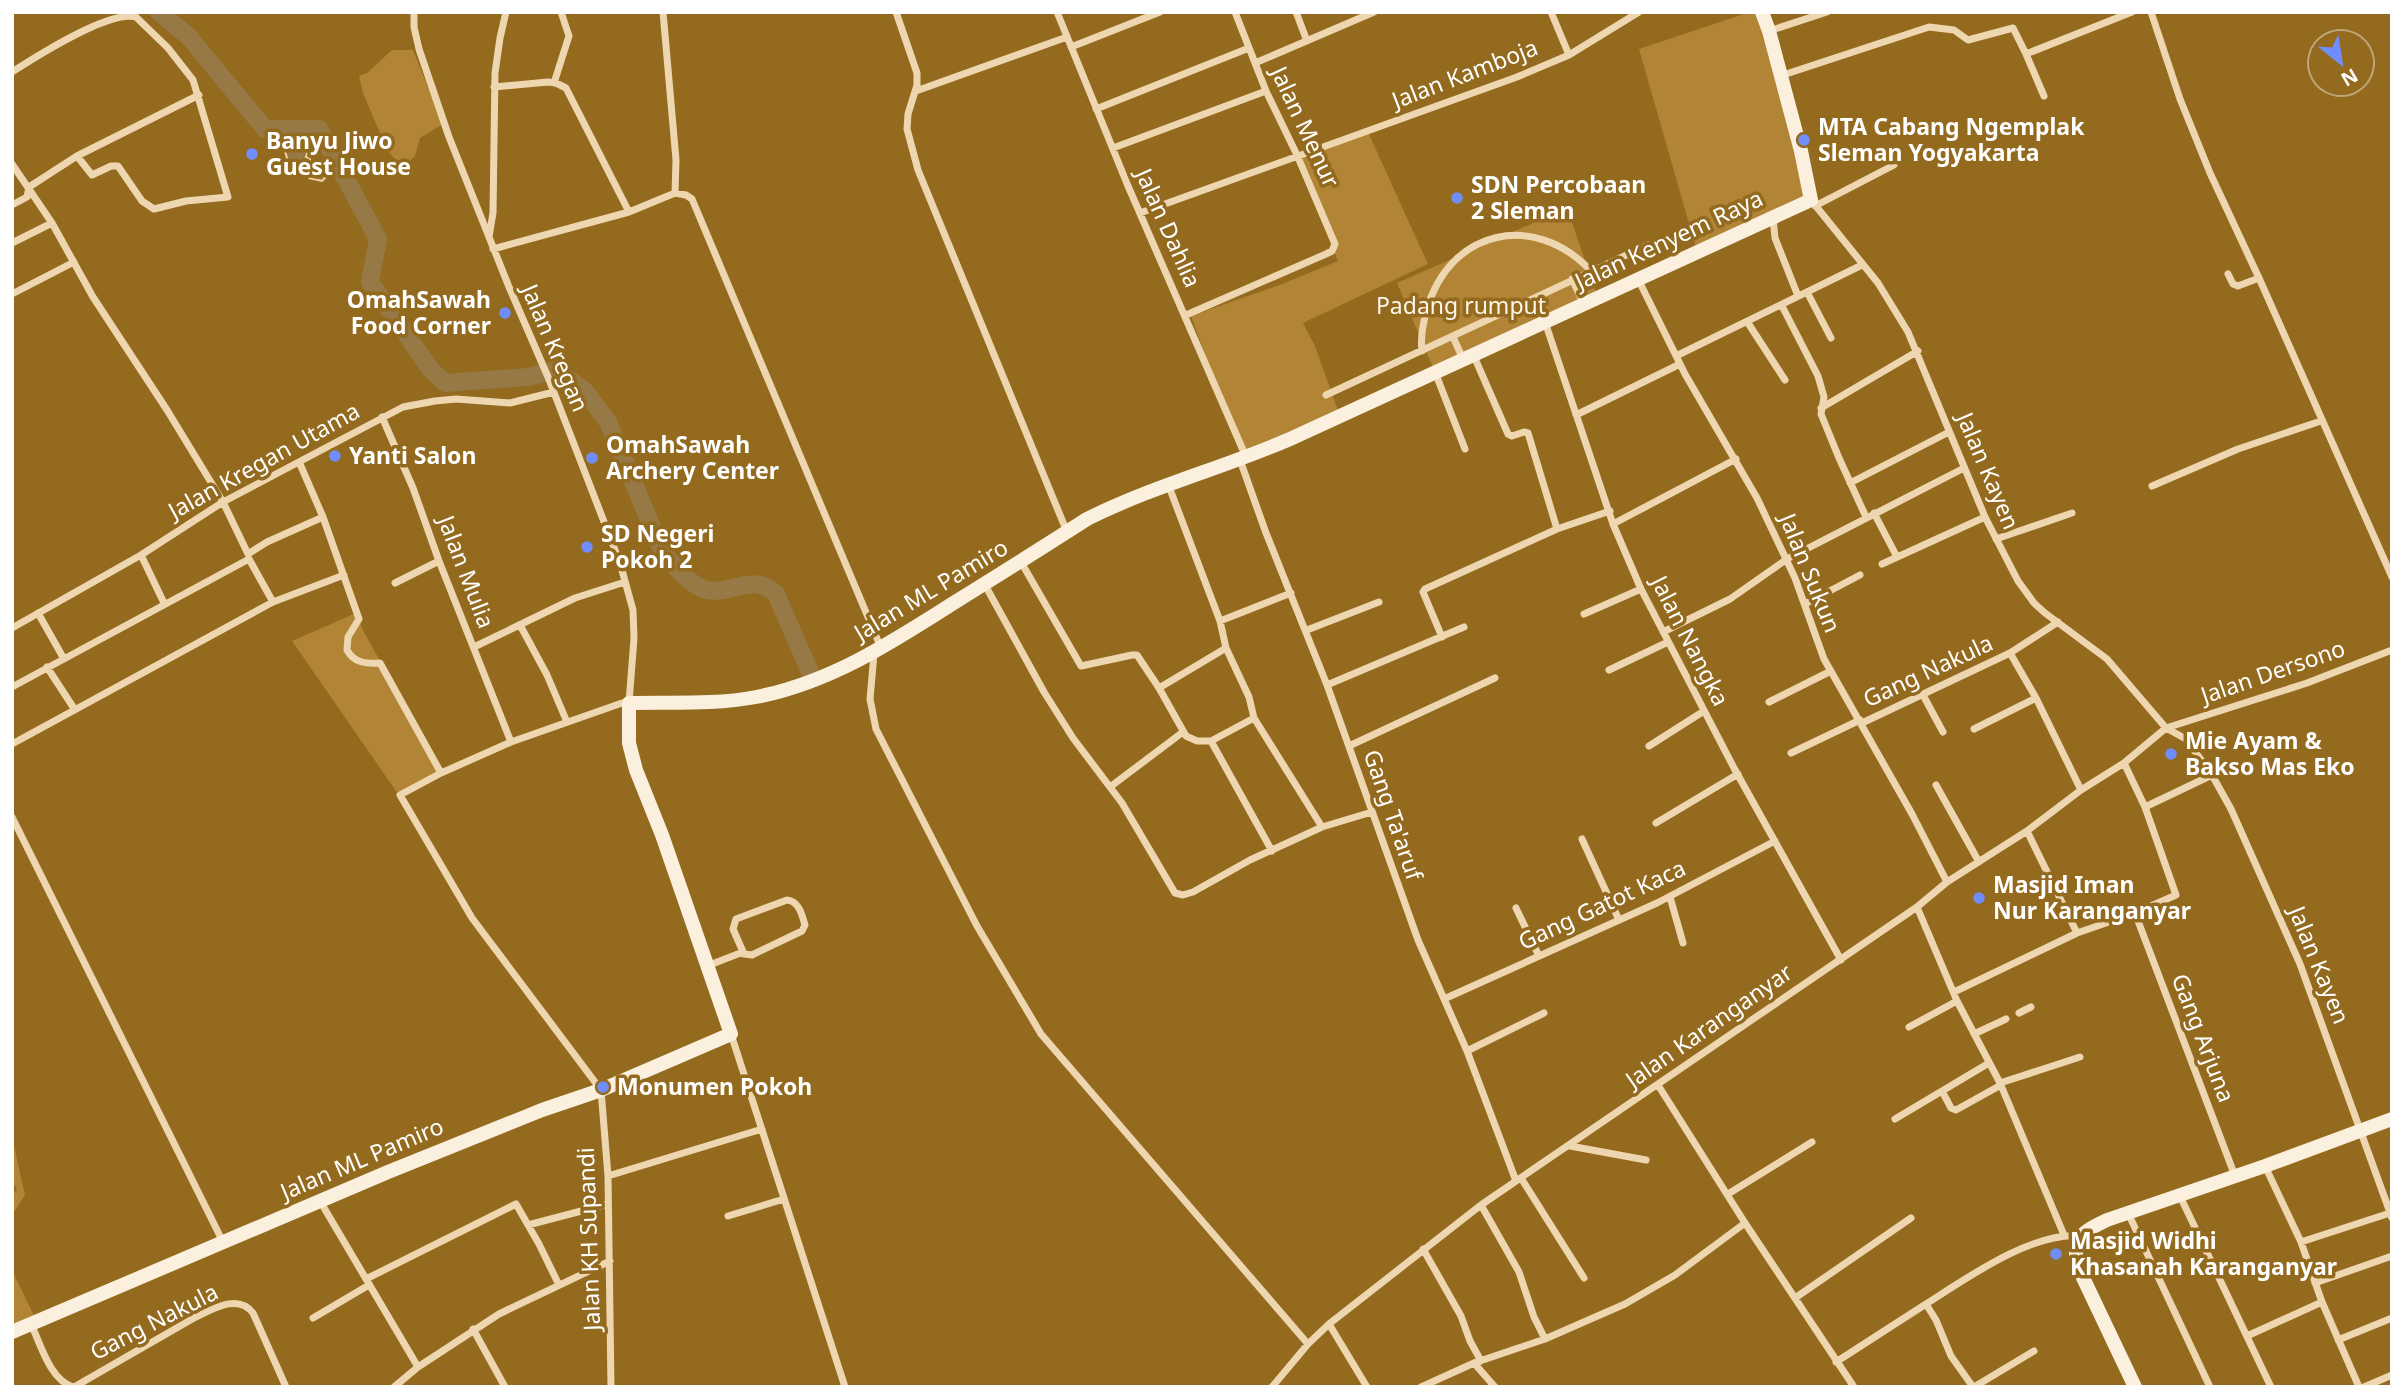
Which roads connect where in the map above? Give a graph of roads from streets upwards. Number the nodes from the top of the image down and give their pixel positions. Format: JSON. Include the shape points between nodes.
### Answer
{"nodes":[{"id":1,"x":414,"y":12,"type":"edge"},
{"id":2,"x":506,"y":12,"type":"edge"},
{"id":3,"x":562,"y":12,"type":"edge"},
{"id":4,"x":663,"y":12,"type":"edge"},
{"id":5,"x":896,"y":12,"type":"edge"},
{"id":6,"x":1057,"y":12,"type":"edge"},
{"id":7,"x":1160,"y":12,"type":"edge"},
{"id":8,"x":1235,"y":12,"type":"edge"},
{"id":9,"x":1296,"y":12,"type":"edge"},
{"id":10,"x":1374,"y":12,"type":"edge"},
{"id":11,"x":1551,"y":12,"type":"edge"},
{"id":12,"x":1639,"y":12,"type":"edge"},
{"id":13,"x":1762,"y":12,"type":"edge"},
{"id":14,"x":1827,"y":12,"type":"edge"},
{"id":15,"x":2133,"y":12,"type":"edge"},
{"id":16,"x":2151,"y":12,"type":"edge"},
{"id":17,"x":135,"y":14,"type":"edge"},
{"id":18,"x":1769,"y":32,"type":"junction"},
{"id":19,"x":1067,"y":37,"type":"junction"},
{"id":20,"x":1307,"y":41,"type":"junction"},
{"id":21,"x":1071,"y":47,"type":"junction"},
{"id":22,"x":1249,"y":48,"type":"junction"},
{"id":23,"x":2026,"y":54,"type":"junction"},
{"id":24,"x":1569,"y":55,"type":"junction"},
{"id":25,"x":1255,"y":63,"type":"junction"},
{"id":26,"x":12,"y":72,"type":"edge"},
{"id":27,"x":1780,"y":76,"type":"junction"},
{"id":28,"x":554,"y":83,"type":"junction"},
{"id":29,"x":494,"y":87,"type":"junction"},
{"id":30,"x":916,"y":91,"type":"junction"},
{"id":31,"x":1266,"y":91,"type":"junction"},
{"id":32,"x":199,"y":95,"type":"junction"},
{"id":33,"x":2044,"y":96,"type":"dead end"},
{"id":34,"x":1096,"y":109,"type":"junction"},
{"id":35,"x":1113,"y":148,"type":"junction"},
{"id":36,"x":1297,"y":155,"type":"junction"},
{"id":37,"x":77,"y":156,"type":"junction"},
{"id":38,"x":12,"y":164,"type":"edge"},
{"id":39,"x":1894,"y":165,"type":"dead end"},
{"id":40,"x":29,"y":187,"type":"junction"},
{"id":41,"x":675,"y":193,"type":"junction"},
{"id":42,"x":1813,"y":203,"type":"junction"},
{"id":43,"x":12,"y":205,"type":"edge"},
{"id":44,"x":629,"y":212,"type":"junction"},
{"id":45,"x":1140,"y":213,"type":"junction"},
{"id":46,"x":1773,"y":216,"type":"junction"},
{"id":47,"x":52,"y":223,"type":"junction"},
{"id":48,"x":489,"y":238,"type":"junction"},
{"id":49,"x":12,"y":243,"type":"edge"},
{"id":50,"x":1647,"y":245,"type":"dead end"},
{"id":51,"x":493,"y":249,"type":"junction"},
{"id":52,"x":74,"y":262,"type":"junction"},
{"id":53,"x":1862,"y":265,"type":"junction"},
{"id":54,"x":1591,"y":271,"type":"junction"},
{"id":55,"x":2228,"y":274,"type":"dead end"},
{"id":56,"x":2259,"y":278,"type":"junction"},
{"id":57,"x":1572,"y":279,"type":"junction"},
{"id":58,"x":1638,"y":279,"type":"junction"},
{"id":59,"x":1807,"y":292,"type":"junction"},
{"id":60,"x":12,"y":294,"type":"edge"},
{"id":61,"x":1798,"y":296,"type":"junction"},
{"id":62,"x":1584,"y":304,"type":"junction"},
{"id":63,"x":1782,"y":306,"type":"junction"},
{"id":64,"x":1186,"y":315,"type":"junction"},
{"id":65,"x":1545,"y":322,"type":"junction"},
{"id":66,"x":1748,"y":323,"type":"junction"},
{"id":67,"x":1453,"y":337,"type":"junction"},
{"id":68,"x":1831,"y":338,"type":"dead end"},
{"id":69,"x":1422,"y":351,"type":"junction"},
{"id":70,"x":1918,"y":351,"type":"junction"},
{"id":71,"x":1468,"y":356,"type":"junction"},
{"id":72,"x":1676,"y":356,"type":"junction"},
{"id":73,"x":1680,"y":364,"type":"junction"},
{"id":74,"x":1435,"y":372,"type":"junction"},
{"id":75,"x":1784,"y":380,"type":"dead end"},
{"id":76,"x":554,"y":392,"type":"junction"},
{"id":77,"x":1326,"y":395,"type":"dead end"},
{"id":78,"x":1821,"y":408,"type":"junction"},
{"id":79,"x":1576,"y":415,"type":"junction"},
{"id":80,"x":382,"y":417,"type":"junction"},
{"id":81,"x":2321,"y":421,"type":"junction"},
{"id":82,"x":1949,"y":432,"type":"junction"},
{"id":83,"x":1465,"y":449,"type":"dead end"},
{"id":84,"x":1243,"y":459,"type":"junction"},
{"id":85,"x":1736,"y":459,"type":"junction"},
{"id":86,"x":300,"y":464,"type":"junction"},
{"id":87,"x":1964,"y":467,"type":"junction"},
{"id":88,"x":1850,"y":483,"type":"junction"},
{"id":89,"x":1168,"y":484,"type":"junction"},
{"id":90,"x":2152,"y":486,"type":"dead end"},
{"id":91,"x":223,"y":502,"type":"junction"},
{"id":92,"x":1610,"y":511,"type":"junction"},
{"id":93,"x":2072,"y":513,"type":"dead end"},
{"id":94,"x":1870,"y":515,"type":"junction"},
{"id":95,"x":323,"y":517,"type":"junction"},
{"id":96,"x":1985,"y":517,"type":"junction"},
{"id":97,"x":1613,"y":524,"type":"junction"},
{"id":98,"x":1557,"y":530,"type":"junction"},
{"id":99,"x":1067,"y":532,"type":"junction"},
{"id":100,"x":1996,"y":539,"type":"junction"},
{"id":101,"x":141,"y":555,"type":"junction"},
{"id":102,"x":1897,"y":557,"type":"junction"},
{"id":103,"x":1787,"y":559,"type":"junction"},
{"id":104,"x":439,"y":561,"type":"junction"},
{"id":105,"x":1021,"y":562,"type":"junction"},
{"id":106,"x":1882,"y":564,"type":"dead end"},
{"id":107,"x":344,"y":575,"type":"junction"},
{"id":108,"x":1860,"y":575,"type":"dead end"},
{"id":109,"x":2392,"y":577,"type":"edge"},
{"id":110,"x":625,"y":582,"type":"junction"},
{"id":111,"x":395,"y":583,"type":"dead end"},
{"id":112,"x":985,"y":585,"type":"junction"},
{"id":113,"x":1641,"y":589,"type":"junction"},
{"id":114,"x":1291,"y":593,"type":"junction"},
{"id":115,"x":273,"y":602,"type":"junction"},
{"id":116,"x":1379,"y":602,"type":"dead end"},
{"id":117,"x":164,"y":603,"type":"junction"},
{"id":118,"x":1805,"y":604,"type":"junction"},
{"id":119,"x":38,"y":613,"type":"junction"},
{"id":120,"x":1584,"y":614,"type":"dead end"},
{"id":121,"x":1220,"y":621,"type":"junction"},
{"id":122,"x":2058,"y":622,"type":"junction"},
{"id":123,"x":520,"y":625,"type":"junction"},
{"id":124,"x":1464,"y":627,"type":"dead end"},
{"id":125,"x":12,"y":628,"type":"edge"},
{"id":126,"x":1307,"y":629,"type":"junction"},
{"id":127,"x":1663,"y":632,"type":"junction"},
{"id":128,"x":1442,"y":637,"type":"junction"},
{"id":129,"x":1668,"y":642,"type":"junction"},
{"id":130,"x":474,"y":647,"type":"junction"},
{"id":131,"x":1226,"y":648,"type":"junction"},
{"id":132,"x":2392,"y":650,"type":"edge"},
{"id":133,"x":877,"y":651,"type":"junction"},
{"id":134,"x":2010,"y":653,"type":"junction"},
{"id":135,"x":64,"y":659,"type":"junction"},
{"id":136,"x":47,"y":667,"type":"junction"},
{"id":137,"x":1609,"y":670,"type":"dead end"},
{"id":138,"x":1831,"y":671,"type":"junction"},
{"id":139,"x":1495,"y":678,"type":"dead end"},
{"id":140,"x":1327,"y":685,"type":"junction"},
{"id":141,"x":12,"y":687,"type":"edge"},
{"id":142,"x":1159,"y":688,"type":"junction"},
{"id":143,"x":1923,"y":695,"type":"junction"},
{"id":144,"x":2036,"y":698,"type":"junction"},
{"id":145,"x":1769,"y":702,"type":"dead end"},
{"id":146,"x":629,"y":703,"type":"junction"},
{"id":147,"x":75,"y":710,"type":"junction"},
{"id":148,"x":1704,"y":711,"type":"junction"},
{"id":149,"x":1254,"y":718,"type":"junction"},
{"id":150,"x":1861,"y":721,"type":"junction"},
{"id":151,"x":567,"y":722,"type":"junction"},
{"id":152,"x":1974,"y":729,"type":"dead end"},
{"id":153,"x":2166,"y":729,"type":"junction"},
{"id":154,"x":1183,"y":732,"type":"junction"},
{"id":155,"x":1943,"y":732,"type":"dead end"},
{"id":156,"x":1211,"y":741,"type":"junction"},
{"id":157,"x":511,"y":742,"type":"junction"},
{"id":158,"x":12,"y":744,"type":"edge"},
{"id":159,"x":1349,"y":746,"type":"junction"},
{"id":160,"x":1649,"y":746,"type":"dead end"},
{"id":161,"x":1791,"y":753,"type":"dead end"},
{"id":162,"x":2124,"y":763,"type":"junction"},
{"id":163,"x":440,"y":773,"type":"junction"},
{"id":164,"x":1738,"y":774,"type":"junction"},
{"id":165,"x":2212,"y":775,"type":"junction"},
{"id":166,"x":1936,"y":785,"type":"dead end"},
{"id":167,"x":1110,"y":787,"type":"junction"},
{"id":168,"x":2081,"y":790,"type":"junction"},
{"id":169,"x":2144,"y":807,"type":"junction"},
{"id":170,"x":1372,"y":812,"type":"junction"},
{"id":171,"x":12,"y":817,"type":"edge"},
{"id":172,"x":1656,"y":823,"type":"dead end"},
{"id":173,"x":1322,"y":827,"type":"junction"},
{"id":174,"x":2027,"y":831,"type":"junction"},
{"id":175,"x":1581,"y":839,"type":"dead end"},
{"id":176,"x":1775,"y":841,"type":"junction"},
{"id":177,"x":1272,"y":851,"type":"junction"},
{"id":178,"x":1979,"y":862,"type":"junction"},
{"id":179,"x":1947,"y":882,"type":"junction"},
{"id":180,"x":1670,"y":897,"type":"junction"},
{"id":181,"x":1516,"y":908,"type":"dead end"},
{"id":182,"x":1917,"y":908,"type":"junction"},
{"id":183,"x":2135,"y":913,"type":"junction"},
{"id":184,"x":1619,"y":920,"type":"junction"},
{"id":185,"x":2077,"y":933,"type":"junction"},
{"id":186,"x":1683,"y":943,"type":"dead end"},
{"id":187,"x":743,"y":952,"type":"junction"},
{"id":188,"x":1539,"y":956,"type":"junction"},
{"id":189,"x":1841,"y":960,"type":"junction"},
{"id":190,"x":707,"y":966,"type":"junction"},
{"id":191,"x":1954,"y":992,"type":"junction"},
{"id":192,"x":1444,"y":999,"type":"junction"},
{"id":193,"x":1957,"y":1001,"type":"junction"},
{"id":194,"x":2031,"y":1007,"type":"dead end"},
{"id":195,"x":1544,"y":1013,"type":"dead end"},
{"id":196,"x":2019,"y":1013,"type":"dead end"},
{"id":197,"x":2006,"y":1019,"type":"dead end"},
{"id":198,"x":1909,"y":1027,"type":"dead end"},
{"id":199,"x":731,"y":1034,"type":"junction"},
{"id":200,"x":1974,"y":1034,"type":"junction"},
{"id":201,"x":1467,"y":1051,"type":"junction"},
{"id":202,"x":2080,"y":1057,"type":"dead end"},
{"id":203,"x":1989,"y":1063,"type":"junction"},
{"id":204,"x":2001,"y":1084,"type":"junction"},
{"id":205,"x":1658,"y":1086,"type":"junction"},
{"id":206,"x":601,"y":1090,"type":"junction"},
{"id":207,"x":1941,"y":1091,"type":"junction"},
{"id":208,"x":1895,"y":1119,"type":"dead end"},
{"id":209,"x":2392,"y":1119,"type":"edge"},
{"id":210,"x":762,"y":1129,"type":"junction"},
{"id":211,"x":2361,"y":1130,"type":"junction"},
{"id":212,"x":1812,"y":1142,"type":"dead end"},
{"id":213,"x":1569,"y":1146,"type":"junction"},
{"id":214,"x":1646,"y":1160,"type":"dead end"},
{"id":215,"x":2265,"y":1166,"type":"junction"},
{"id":216,"x":608,"y":1176,"type":"junction"},
{"id":217,"x":2235,"y":1176,"type":"junction"},
{"id":218,"x":1519,"y":1180,"type":"junction"},
{"id":219,"x":1728,"y":1194,"type":"junction"},
{"id":220,"x":2180,"y":1196,"type":"junction"},
{"id":221,"x":784,"y":1199,"type":"junction"},
{"id":222,"x":320,"y":1201,"type":"junction"},
{"id":223,"x":608,"y":1204,"type":"junction"},
{"id":224,"x":1480,"y":1205,"type":"junction"},
{"id":225,"x":2128,"y":1213,"type":"junction"},
{"id":226,"x":2391,"y":1215,"type":"edge"},
{"id":227,"x":728,"y":1216,"type":"dead end"},
{"id":228,"x":1911,"y":1218,"type":"dead end"},
{"id":229,"x":1745,"y":1223,"type":"junction"},
{"id":230,"x":528,"y":1224,"type":"junction"},
{"id":231,"x":2064,"y":1235,"type":"junction"},
{"id":232,"x":2081,"y":1236,"type":"junction"},
{"id":233,"x":223,"y":1242,"type":"junction"},
{"id":234,"x":2301,"y":1242,"type":"junction"},
{"id":235,"x":1423,"y":1249,"type":"junction"},
{"id":236,"x":2392,"y":1256,"type":"edge"},
{"id":237,"x":610,"y":1261,"type":"junction"},
{"id":238,"x":1584,"y":1278,"type":"dead end"},
{"id":239,"x":367,"y":1282,"type":"junction"},
{"id":240,"x":2315,"y":1283,"type":"junction"},
{"id":241,"x":559,"y":1285,"type":"junction"},
{"id":242,"x":1795,"y":1298,"type":"junction"},
{"id":243,"x":2322,"y":1302,"type":"junction"},
{"id":244,"x":1926,"y":1304,"type":"junction"},
{"id":245,"x":313,"y":1318,"type":"dead end"},
{"id":246,"x":2392,"y":1318,"type":"edge"},
{"id":247,"x":31,"y":1324,"type":"junction"},
{"id":248,"x":1329,"y":1324,"type":"junction"},
{"id":249,"x":473,"y":1329,"type":"junction"},
{"id":250,"x":12,"y":1332,"type":"edge"},
{"id":251,"x":2247,"y":1336,"type":"junction"},
{"id":252,"x":1545,"y":1339,"type":"junction"},
{"id":253,"x":2338,"y":1339,"type":"junction"},
{"id":254,"x":1308,"y":1344,"type":"junction"},
{"id":255,"x":2034,"y":1351,"type":"dead end"},
{"id":256,"x":1478,"y":1362,"type":"junction"},
{"id":257,"x":1836,"y":1362,"type":"junction"},
{"id":258,"x":418,"y":1367,"type":"junction"},
{"id":259,"x":2392,"y":1375,"type":"edge"},
{"id":260,"x":1279,"y":1378,"type":"junction"},
{"id":261,"x":395,"y":1386,"type":"edge"},
{"id":262,"x":73,"y":1387,"type":"edge"},
{"id":263,"x":286,"y":1387,"type":"edge"},
{"id":264,"x":505,"y":1387,"type":"edge"},
{"id":265,"x":611,"y":1387,"type":"edge"},
{"id":266,"x":845,"y":1387,"type":"edge"},
{"id":267,"x":1272,"y":1387,"type":"edge"},
{"id":268,"x":1287,"y":1387,"type":"edge"},
{"id":269,"x":1367,"y":1387,"type":"edge"},
{"id":270,"x":1421,"y":1387,"type":"edge"},
{"id":271,"x":1494,"y":1387,"type":"edge"},
{"id":272,"x":1854,"y":1387,"type":"edge"},
{"id":273,"x":1973,"y":1387,"type":"edge"},
{"id":274,"x":2135,"y":1387,"type":"edge"},
{"id":275,"x":2210,"y":1387,"type":"edge"},
{"id":276,"x":2271,"y":1387,"type":"edge"},
{"id":277,"x":2361,"y":1387,"type":"edge"}],
"edges":[{"from":1,"to":48,"type":"street","name":"Jalan Kregan","via":[[419,49]]},
{"from":2,"to":29,"type":"street"},
{"from":3,"to":28,"type":"street","via":[[569,36]]},
{"from":4,"to":41,"type":"street"},
{"from":5,"to":30,"type":"street","via":[[917,73]]},
{"from":6,"to":19,"type":"street","name":"Jalan Dahlia"},
{"from":7,"to":21,"type":"street"},
{"from":8,"to":22,"type":"street","name":"Jalan Menur"},
{"from":9,"to":20,"type":"street"},
{"from":10,"to":20,"type":"street"},
{"from":11,"to":24,"type":"street"},
{"from":12,"to":24,"type":"street","name":"Jalan Kamboja"},
{"from":13,"to":18,"type":"street"},
{"from":14,"to":18,"type":"street"},
{"from":15,"to":23,"type":"street"},
{"from":16,"to":56,"type":"street","via":[[2191,129]]},
{"from":17,"to":26,"type":"street","via":[[86,30]]},
{"from":17,"to":32,"type":"street","via":[[179,61]]},
{"from":18,"to":27,"type":"street"},
{"from":19,"to":21,"type":"street","name":"Jalan Dahlia"},
{"from":19,"to":30,"type":"street"},
{"from":20,"to":25,"type":"street"},
{"from":21,"to":34,"type":"street","name":"Jalan Dahlia"},
{"from":22,"to":25,"type":"street","name":"Jalan Menur"},
{"from":22,"to":34,"type":"street"},
{"from":23,"to":27,"type":"street","via":[[2013,28],[1968,40],[1954,30],[1929,27]]},
{"from":23,"to":33,"type":"street"},
{"from":24,"to":36,"type":"street","name":"Jalan Kamboja","via":[[1461,99]]},
{"from":25,"to":31,"type":"street","name":"Jalan Menur"},
{"from":27,"to":42,"type":"street"},
{"from":28,"to":29,"type":"street"},
{"from":28,"to":44,"type":"street","via":[[569,91]]},
{"from":29,"to":48,"type":"street","via":[[494,213]]},
{"from":30,"to":99,"type":"street","via":[[907,129],[918,170]]},
{"from":31,"to":35,"type":"street"},
{"from":31,"to":36,"type":"street","name":"Jalan Menur"},
{"from":32,"to":37,"type":"street"},
{"from":32,"to":37,"type":"street","via":[[228,197],[154,209],[142,201],[118,166],[92,175]]},
{"from":34,"to":35,"type":"street","name":"Jalan Dahlia"},
{"from":35,"to":45,"type":"street","name":"Jalan Dahlia"},
{"from":36,"to":45,"type":"street","name":"Jalan Kamboja"},
{"from":36,"to":64,"type":"street","name":"Jalan Menur","via":[[1335,248]]},
{"from":37,"to":40,"type":"street"},
{"from":38,"to":40,"type":"street"},
{"from":39,"to":42,"type":"street"},
{"from":40,"to":43,"type":"street","via":[[27,197]]},
{"from":40,"to":47,"type":"street"},
{"from":41,"to":44,"type":"street"},
{"from":41,"to":133,"type":"street","via":[[692,199]]},
{"from":42,"to":46,"type":"street","name":"Jalan Kenyem Raya"},
{"from":42,"to":53,"type":"street","name":"Jalan Kayen"},
{"from":44,"to":51,"type":"street"},
{"from":45,"to":64,"type":"street","name":"Jalan Dahlia"},
{"from":46,"to":58,"type":"street","name":"Jalan Kenyem Raya"},
{"from":46,"to":61,"type":"street","via":[[1774,238]]},
{"from":47,"to":49,"type":"street"},
{"from":47,"to":52,"type":"street"},
{"from":48,"to":51,"type":"street","name":"Jalan Kregan"},
{"from":50,"to":54,"type":"street"},
{"from":51,"to":76,"type":"street","name":"Jalan Kregan"},
{"from":52,"to":60,"type":"street"},
{"from":52,"to":91,"type":"street"},
{"from":53,"to":59,"type":"street"},
{"from":53,"to":70,"type":"street","name":"Jalan Kayen"},
{"from":54,"to":57,"type":"street"},
{"from":54,"to":69,"type":"street","via":[[1571,252],[1543,239],[1518,235],[1483,241],[1449,264],[1433,289],[1423,325]]},
{"from":55,"to":56,"type":"street","via":[[2238,286]]},
{"from":56,"to":81,"type":"street"},
{"from":57,"to":62,"type":"street"},
{"from":57,"to":67,"type":"street"},
{"from":58,"to":62,"type":"street","name":"Jalan Kenyem Raya"},
{"from":58,"to":72,"type":"street","name":"Jalan Sukun"},
{"from":59,"to":61,"type":"street"},
{"from":59,"to":68,"type":"street"},
{"from":61,"to":63,"type":"street"},
{"from":62,"to":65,"type":"street","name":"Jalan Kenyem Raya"},
{"from":63,"to":66,"type":"street"},
{"from":63,"to":78,"type":"street","via":[[1822,385]]},
{"from":64,"to":84,"type":"street","name":"Jalan Dahlia"},
{"from":65,"to":71,"type":"street","name":"Jalan Kenyem Raya"},
{"from":65,"to":79,"type":"street","name":"Jalan Nangka"},
{"from":66,"to":72,"type":"street"},
{"from":66,"to":75,"type":"street"},
{"from":67,"to":69,"type":"street"},
{"from":67,"to":71,"type":"street"},
{"from":69,"to":77,"type":"street"},
{"from":70,"to":78,"type":"street"},
{"from":70,"to":82,"type":"street","name":"Jalan Kayen"},
{"from":71,"to":74,"type":"street","name":"Jalan Kenyem Raya"},
{"from":71,"to":98,"type":"street","via":[[1508,434],[1528,433]]},
{"from":72,"to":73,"type":"street","name":"Jalan Sukun"},
{"from":73,"to":79,"type":"street"},
{"from":73,"to":85,"type":"street","name":"Jalan Sukun"},
{"from":74,"to":83,"type":"street"},
{"from":74,"to":84,"type":"street","name":"Jalan Kenyem Raya"},
{"from":76,"to":80,"type":"street","name":"Jalan Kregan Utama","via":[[510,403],[435,401],[403,407]]},
{"from":76,"to":110,"type":"street","name":"Jalan Kregan"},
{"from":78,"to":88,"type":"street"},
{"from":79,"to":92,"type":"street","name":"Jalan Nangka"},
{"from":80,"to":86,"type":"street","name":"Jalan Kregan Utama"},
{"from":80,"to":104,"type":"street","name":"Jalan Mulia"},
{"from":81,"to":90,"type":"street","via":[[2238,449]]},
{"from":81,"to":109,"type":"street"},
{"from":82,"to":87,"type":"street","name":"Jalan Kayen"},
{"from":82,"to":88,"type":"street"},
{"from":84,"to":89,"type":"street","name":"Jalan ML Pamiro"},
{"from":84,"to":114,"type":"street","name":"Gang Ta'aruf"},
{"from":85,"to":97,"type":"street"},
{"from":85,"to":103,"type":"street","name":"Jalan Sukun"},
{"from":86,"to":91,"type":"street","name":"Jalan Kregan Utama"},
{"from":86,"to":95,"type":"street"},
{"from":87,"to":94,"type":"street"},
{"from":87,"to":96,"type":"street","name":"Jalan Kayen"},
{"from":88,"to":94,"type":"street"},
{"from":89,"to":99,"type":"street","name":"Jalan ML Pamiro","via":[[1115,505]]},
{"from":89,"to":121,"type":"street"},
{"from":91,"to":95,"type":"street","via":[[248,554]]},
{"from":91,"to":101,"type":"street","name":"Jalan Kregan Utama"},
{"from":92,"to":97,"type":"street","name":"Jalan Nangka"},
{"from":92,"to":98,"type":"street"},
{"from":93,"to":100,"type":"street"},
{"from":94,"to":102,"type":"street"},
{"from":94,"to":103,"type":"street"},
{"from":95,"to":107,"type":"street"},
{"from":96,"to":100,"type":"street","name":"Jalan Kayen"},
{"from":96,"to":102,"type":"street"},
{"from":97,"to":113,"type":"street","name":"Jalan Nangka"},
{"from":98,"to":128,"type":"street","via":[[1424,589]]},
{"from":99,"to":105,"type":"street","name":"Jalan ML Pamiro"},
{"from":100,"to":122,"type":"street","name":"Jalan Kayen","via":[[2027,594]]},
{"from":101,"to":117,"type":"street"},
{"from":101,"to":119,"type":"street","name":"Jalan Kregan Utama"},
{"from":102,"to":106,"type":"street"},
{"from":103,"to":118,"type":"street","name":"Jalan Sukun"},
{"from":103,"to":127,"type":"street","via":[[1730,599]]},
{"from":104,"to":111,"type":"street"},
{"from":104,"to":130,"type":"street","name":"Jalan Mulia"},
{"from":105,"to":112,"type":"street","name":"Jalan ML Pamiro"},
{"from":105,"to":142,"type":"street","via":[[1081,666],[1137,656]]},
{"from":107,"to":115,"type":"street"},
{"from":107,"to":163,"type":"street","via":[[359,619],[348,637],[347,650],[355,660],[380,663]]},
{"from":108,"to":118,"type":"street"},
{"from":110,"to":123,"type":"street","via":[[575,598]]},
{"from":110,"to":146,"type":"street","name":"Jalan Kregan","via":[[634,638]]},
{"from":112,"to":133,"type":"street","name":"Jalan ML Pamiro"},
{"from":112,"to":167,"type":"street","via":[[1044,692]]},
{"from":113,"to":120,"type":"street"},
{"from":113,"to":127,"type":"street","name":"Jalan Nangka"},
{"from":114,"to":121,"type":"street"},
{"from":114,"to":126,"type":"street","name":"Gang Ta'aruf"},
{"from":115,"to":117,"type":"street","via":[[249,559]]},
{"from":115,"to":147,"type":"street"},
{"from":116,"to":126,"type":"street"},
{"from":117,"to":135,"type":"street"},
{"from":118,"to":138,"type":"street","name":"Jalan Sukun"},
{"from":119,"to":125,"type":"street","name":"Jalan Kregan Utama"},
{"from":119,"to":135,"type":"street"},
{"from":121,"to":131,"type":"street"},
{"from":122,"to":134,"type":"street","name":"Gang Nakula"},
{"from":122,"to":153,"type":"street","name":"Jalan Kayen","via":[[2107,659]]},
{"from":123,"to":130,"type":"street"},
{"from":123,"to":151,"type":"street"},
{"from":124,"to":128,"type":"street"},
{"from":126,"to":140,"type":"street","name":"Gang Ta'aruf"},
{"from":127,"to":129,"type":"street","name":"Jalan Nangka"},
{"from":128,"to":140,"type":"street"},
{"from":129,"to":137,"type":"street"},
{"from":129,"to":148,"type":"street","name":"Jalan Nangka"},
{"from":130,"to":157,"type":"street","name":"Jalan Mulia"},
{"from":131,"to":142,"type":"street"},
{"from":131,"to":149,"type":"street"},
{"from":132,"to":153,"type":"street","name":"Jalan Dersono"},
{"from":133,"to":146,"type":"street","name":"Jalan ML Pamiro","via":[[779,692],[709,702]]},
{"from":133,"to":254,"type":"street","via":[[870,699],[876,729],[977,926],[1041,1034]]},
{"from":134,"to":143,"type":"street","name":"Gang Nakula"},
{"from":134,"to":144,"type":"street","name":"Gang Nakula"},
{"from":135,"to":136,"type":"street"},
{"from":136,"to":141,"type":"street"},
{"from":136,"to":147,"type":"street"},
{"from":138,"to":145,"type":"street"},
{"from":138,"to":150,"type":"street","name":"Jalan Sukun"},
{"from":139,"to":159,"type":"street"},
{"from":140,"to":159,"type":"street","name":"Gang Ta'aruf"},
{"from":142,"to":154,"type":"street"},
{"from":143,"to":150,"type":"street","name":"Gang Nakula"},
{"from":143,"to":155,"type":"street"},
{"from":144,"to":152,"type":"street"},
{"from":144,"to":168,"type":"street","name":"Gang Nakula"},
{"from":146,"to":151,"type":"street"},
{"from":146,"to":190,"type":"street","via":[[627,730],[636,769]]},
{"from":147,"to":158,"type":"street"},
{"from":148,"to":160,"type":"street"},
{"from":148,"to":164,"type":"street","name":"Jalan Nangka"},
{"from":149,"to":156,"type":"street"},
{"from":149,"to":173,"type":"street"},
{"from":150,"to":161,"type":"street","name":"Gang Nakula"},
{"from":150,"to":179,"type":"street","name":"Jalan Sukun"},
{"from":151,"to":157,"type":"street"},
{"from":153,"to":162,"type":"street","name":"Jalan Karanganyar"},
{"from":153,"to":165,"type":"street","name":"Jalan Kayen","via":[[2186,738]]},
{"from":154,"to":156,"type":"street","via":[[1197,741]]},
{"from":154,"to":167,"type":"street"},
{"from":156,"to":177,"type":"street"},
{"from":157,"to":163,"type":"street"},
{"from":159,"to":170,"type":"street","name":"Gang Ta'aruf"},
{"from":162,"to":168,"type":"street","name":"Jalan Karanganyar"},
{"from":162,"to":169,"type":"street"},
{"from":163,"to":206,"type":"street","via":[[401,796],[472,918]]},
{"from":164,"to":172,"type":"street"},
{"from":164,"to":176,"type":"street","name":"Jalan Nangka"},
{"from":165,"to":169,"type":"street"},
{"from":165,"to":211,"type":"street","name":"Jalan Kayen","via":[[2300,964]]},
{"from":166,"to":178,"type":"street"},
{"from":167,"to":177,"type":"street","via":[[1177,894],[1193,892]]},
{"from":168,"to":174,"type":"street","name":"Jalan Karanganyar"},
{"from":169,"to":183,"type":"street","via":[[2176,895]]},
{"from":170,"to":173,"type":"street"},
{"from":170,"to":192,"type":"street","name":"Gang Ta'aruf"},
{"from":171,"to":233,"type":"street"},
{"from":173,"to":177,"type":"street"},
{"from":174,"to":178,"type":"street","name":"Jalan Karanganyar"},
{"from":174,"to":185,"type":"street"},
{"from":175,"to":184,"type":"street"},
{"from":176,"to":180,"type":"street","name":"Gang Gatot Kaca"},
{"from":176,"to":189,"type":"street","name":"Jalan Nangka"},
{"from":178,"to":179,"type":"street","name":"Jalan Karanganyar"},
{"from":179,"to":182,"type":"street","name":"Jalan Karanganyar"},
{"from":180,"to":184,"type":"street","name":"Gang Gatot Kaca"},
{"from":180,"to":186,"type":"street"},
{"from":181,"to":188,"type":"street"},
{"from":182,"to":189,"type":"street","name":"Jalan Karanganyar"},
{"from":182,"to":191,"type":"street"},
{"from":183,"to":185,"type":"street"},
{"from":183,"to":217,"type":"street","name":"Gang Arjuna"},
{"from":184,"to":188,"type":"street","name":"Gang Gatot Kaca"},
{"from":185,"to":191,"type":"street"},
{"from":187,"to":187,"type":"street","via":[[733,929],[736,919],[788,900],[796,903],[805,925],[800,933],[752,955]]},
{"from":187,"to":190,"type":"street"},
{"from":188,"to":192,"type":"street","name":"Gang Gatot Kaca"},
{"from":189,"to":205,"type":"street","name":"Jalan Karanganyar"},
{"from":190,"to":199,"type":"street"},
{"from":191,"to":193,"type":"street"},
{"from":192,"to":201,"type":"street","name":"Gang Ta'aruf"},
{"from":193,"to":198,"type":"street"},
{"from":193,"to":200,"type":"street"},
{"from":194,"to":196,"type":"street"},
{"from":195,"to":201,"type":"street"},
{"from":197,"to":200,"type":"street"},
{"from":199,"to":206,"type":"street","name":"Jalan ML Pamiro"},
{"from":199,"to":210,"type":"street"},
{"from":200,"to":203,"type":"street"},
{"from":201,"to":218,"type":"street","name":"Gang Ta'aruf"},
{"from":202,"to":204,"type":"street"},
{"from":203,"to":204,"type":"street"},
{"from":203,"to":207,"type":"street"},
{"from":204,"to":207,"type":"street","via":[[1956,1110]]},
{"from":204,"to":231,"type":"street"},
{"from":205,"to":213,"type":"street","name":"Jalan Karanganyar"},
{"from":205,"to":219,"type":"street"},
{"from":206,"to":216,"type":"street","name":"Jalan KH Supandi"},
{"from":206,"to":222,"type":"street","name":"Jalan ML Pamiro"},
{"from":207,"to":208,"type":"street"},
{"from":209,"to":211,"type":"street"},
{"from":210,"to":216,"type":"street"},
{"from":210,"to":221,"type":"street"},
{"from":211,"to":215,"type":"street"},
{"from":211,"to":226,"type":"street","name":"Jalan Kayen"},
{"from":212,"to":219,"type":"street"},
{"from":213,"to":214,"type":"street"},
{"from":213,"to":218,"type":"street","name":"Jalan Karanganyar"},
{"from":215,"to":217,"type":"street"},
{"from":215,"to":234,"type":"street"},
{"from":216,"to":223,"type":"street","name":"Jalan KH Supandi"},
{"from":217,"to":220,"type":"street"},
{"from":218,"to":224,"type":"street","name":"Jalan Karanganyar"},
{"from":218,"to":238,"type":"street","name":"Gang Ta'aruf"},
{"from":219,"to":229,"type":"street"},
{"from":220,"to":225,"type":"street"},
{"from":220,"to":251,"type":"street"},
{"from":221,"to":227,"type":"street"},
{"from":221,"to":266,"type":"street"},
{"from":222,"to":233,"type":"street","name":"Jalan ML Pamiro"},
{"from":222,"to":239,"type":"street"},
{"from":223,"to":230,"type":"street"},
{"from":223,"to":237,"type":"street","name":"Jalan KH Supandi"},
{"from":224,"to":235,"type":"street","name":"Jalan Karanganyar"},
{"from":224,"to":252,"type":"street","via":[[1519,1272]]},
{"from":225,"to":232,"type":"street"},
{"from":225,"to":275,"type":"street"},
{"from":226,"to":234,"type":"street"},
{"from":228,"to":242,"type":"street"},
{"from":229,"to":242,"type":"street"},
{"from":229,"to":252,"type":"street","via":[[1659,1285]]},
{"from":230,"to":239,"type":"street","via":[[518,1205],[512,1205]]},
{"from":230,"to":241,"type":"street"},
{"from":231,"to":232,"type":"street"},
{"from":231,"to":244,"type":"street","via":[[2030,1245]]},
{"from":232,"to":274,"type":"street","via":[[2074,1250],[2077,1265]]},
{"from":233,"to":247,"type":"street","name":"Jalan ML Pamiro"},
{"from":234,"to":240,"type":"street"},
{"from":235,"to":248,"type":"street","name":"Jalan Karanganyar"},
{"from":235,"to":256,"type":"street","via":[[1463,1318]]},
{"from":236,"to":240,"type":"street"},
{"from":237,"to":241,"type":"street"},
{"from":237,"to":265,"type":"street","name":"Jalan KH Supandi"},
{"from":239,"to":245,"type":"street"},
{"from":239,"to":258,"type":"street"},
{"from":240,"to":243,"type":"street"},
{"from":241,"to":249,"type":"street"},
{"from":242,"to":257,"type":"street"},
{"from":243,"to":251,"type":"street"},
{"from":243,"to":253,"type":"street"},
{"from":244,"to":257,"type":"street"},
{"from":244,"to":273,"type":"street","via":[[1951,1356]]},
{"from":246,"to":253,"type":"street"},
{"from":247,"to":250,"type":"street","name":"Jalan ML Pamiro"},
{"from":247,"to":262,"type":"street","via":[[57,1377]]},
{"from":248,"to":254,"type":"street","name":"Jalan Karanganyar"},
{"from":248,"to":269,"type":"street"},
{"from":249,"to":258,"type":"street"},
{"from":249,"to":264,"type":"street"},
{"from":251,"to":276,"type":"street"},
{"from":252,"to":256,"type":"street"},
{"from":253,"to":277,"type":"street"},
{"from":254,"to":260,"type":"street","name":"Jalan Karanganyar"},
{"from":255,"to":273,"type":"street"},
{"from":256,"to":270,"type":"street"},
{"from":256,"to":271,"type":"street"},
{"from":257,"to":272,"type":"street"},
{"from":258,"to":261,"type":"street"},
{"from":259,"to":277,"type":"street"},
{"from":260,"to":267,"type":"street","name":"Jalan Karanganyar"},
{"from":260,"to":268,"type":"street"},
{"from":262,"to":263,"type":"street","name":"Gang Nakula","via":[[194,1318],[237,1302],[247,1304],[253,1313]]}]}
